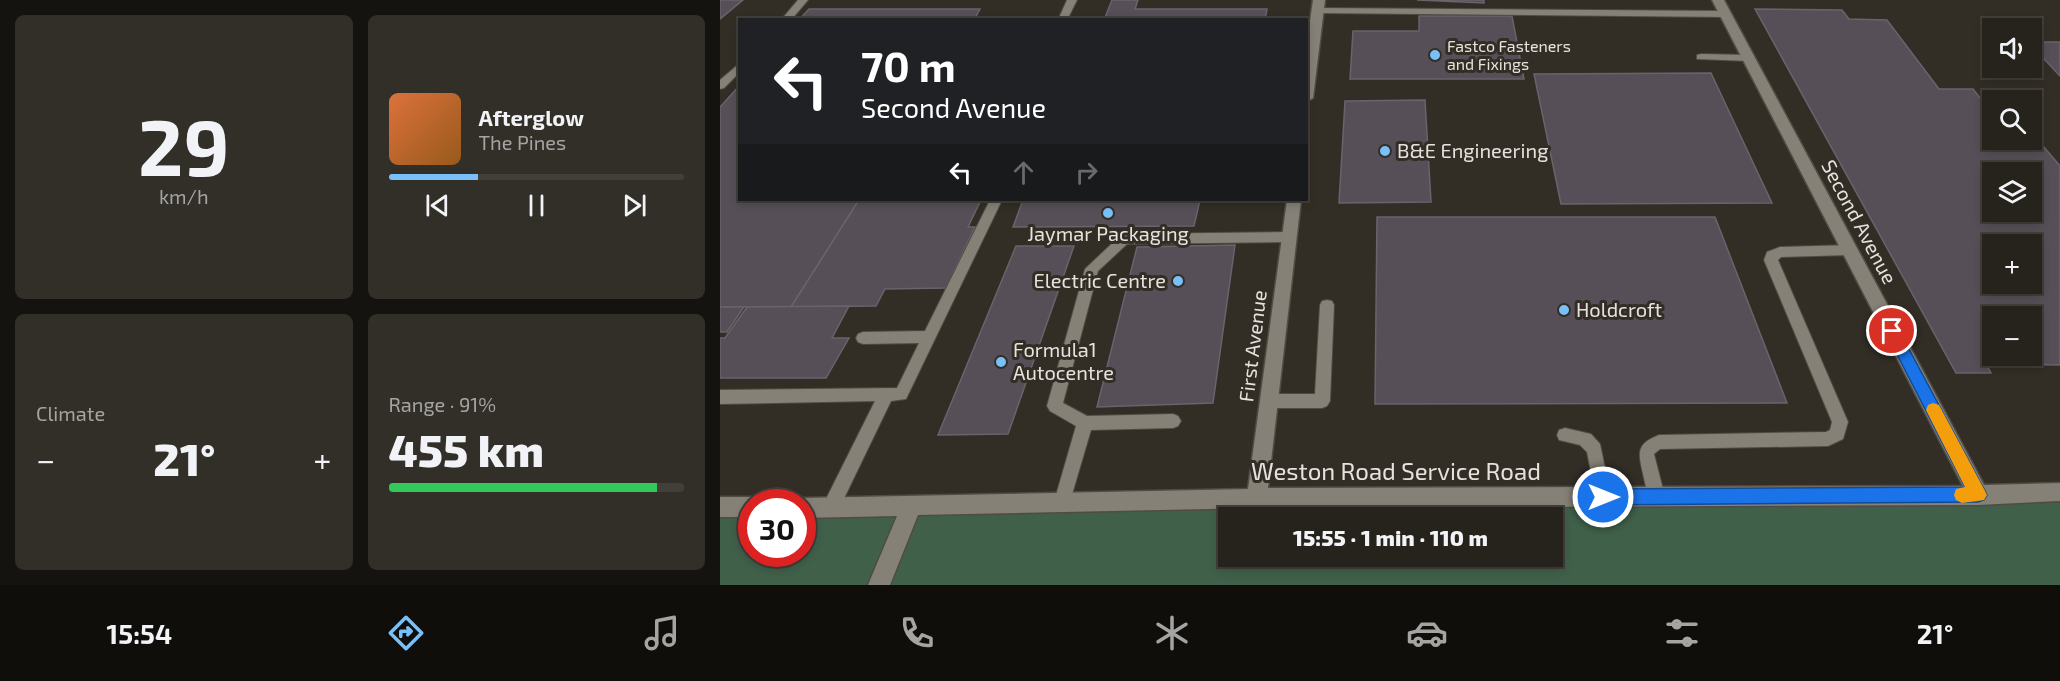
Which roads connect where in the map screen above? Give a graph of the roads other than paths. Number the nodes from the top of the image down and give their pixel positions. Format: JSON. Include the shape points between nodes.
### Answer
{"nodes":[{"id":1,"x":803,"y":0,"type":"edge"},
{"id":2,"x":1072,"y":0,"type":"edge"},
{"id":3,"x":1318,"y":5,"type":"edge"},
{"id":4,"x":1722,"y":7,"type":"edge"},
{"id":5,"x":786,"y":18,"type":"edge"},
{"id":6,"x":1063,"y":18,"type":"edge"},
{"id":7,"x":1701,"y":57,"type":"dead end"},
{"id":8,"x":1749,"y":58,"type":"junction"},
{"id":9,"x":738,"y":68,"type":"edge"},
{"id":10,"x":1308,"y":82,"type":"edge"},
{"id":11,"x":720,"y":86,"type":"edge"},
{"id":12,"x":996,"y":201,"type":"edge"},
{"id":13,"x":1294,"y":201,"type":"edge"},
{"id":14,"x":1289,"y":237,"type":"junction"},
{"id":15,"x":1850,"y":250,"type":"junction"},
{"id":16,"x":1327,"y":306,"type":"dead end"},
{"id":17,"x":929,"y":337,"type":"junction"},
{"id":18,"x":863,"y":338,"type":"dead end"},
{"id":19,"x":886,"y":393,"type":"junction"},
{"id":20,"x":720,"y":397,"type":"edge"},
{"id":21,"x":1269,"y":401,"type":"junction"},
{"id":22,"x":1173,"y":421,"type":"dead end"},
{"id":23,"x":1085,"y":423,"type":"junction"},
{"id":24,"x":1565,"y":435,"type":"dead end"},
{"id":25,"x":2060,"y":492,"type":"edge"},
{"id":26,"x":1978,"y":495,"type":"junction"},
{"id":27,"x":1603,"y":497,"type":"junction"},
{"id":28,"x":1657,"y":497,"type":"junction"},
{"id":29,"x":1257,"y":498,"type":"junction"},
{"id":30,"x":1062,"y":502,"type":"junction"},
{"id":31,"x":912,"y":505,"type":"junction"},
{"id":32,"x":720,"y":507,"type":"edge"},
{"id":33,"x":738,"y":507,"type":"edge"},
{"id":34,"x":816,"y":508,"type":"edge"},
{"id":35,"x":830,"y":508,"type":"junction"},
{"id":36,"x":879,"y":585,"type":"edge"}],
"edges":[{"from":1,"to":5,"type":"lane"},
{"from":2,"to":6,"type":"lane"},
{"from":3,"to":4,"type":"lane"},
{"from":3,"to":10,"type":"street"},
{"from":4,"to":8,"type":"street","name":"Second Avenue"},
{"from":7,"to":8,"type":"lane"},
{"from":8,"to":15,"type":"street","name":"Second Avenue"},
{"from":9,"to":11,"type":"lane"},
{"from":12,"to":17,"type":"lane"},
{"from":13,"to":14,"type":"street","name":"First Avenue"},
{"from":14,"to":21,"type":"street","name":"First Avenue"},
{"from":14,"to":23,"type":"lane","via":[[1124,239],[1092,269],[1055,406]]},
{"from":15,"to":26,"type":"street","name":"Second Avenue"},
{"from":15,"to":28,"type":"lane","via":[[1780,252],[1772,255],[1771,260],[1840,423],[1837,434],[1828,439],[1659,442],[1649,447],[1646,454]]},
{"from":16,"to":21,"type":"lane","via":[[1322,401]]},
{"from":17,"to":18,"type":"lane"},
{"from":17,"to":19,"type":"lane","via":[[901,394]]},
{"from":19,"to":20,"type":"lane"},
{"from":19,"to":35,"type":"lane"},
{"from":21,"to":29,"type":"street","name":"First Avenue"},
{"from":22,"to":23,"type":"lane"},
{"from":23,"to":30,"type":"lane"},
{"from":24,"to":27,"type":"lane","via":[[1585,439],[1594,449]]},
{"from":25,"to":26,"type":"street","name":"Weston Road Service Road"},
{"from":26,"to":28,"type":"street","name":"Weston Road Service Road"},
{"from":27,"to":28,"type":"street","name":"Weston Road Service Road"},
{"from":27,"to":29,"type":"street","name":"Weston Road Service Road"},
{"from":29,"to":30,"type":"street","name":"Weston Road Service Road"},
{"from":30,"to":31,"type":"street","name":"Weston Road Service Road"},
{"from":31,"to":35,"type":"street","name":"Weston Road Service Road"},
{"from":31,"to":36,"type":"street"},
{"from":32,"to":33,"type":"street"},
{"from":34,"to":35,"type":"street","name":"Weston Road Service Road"}]}
